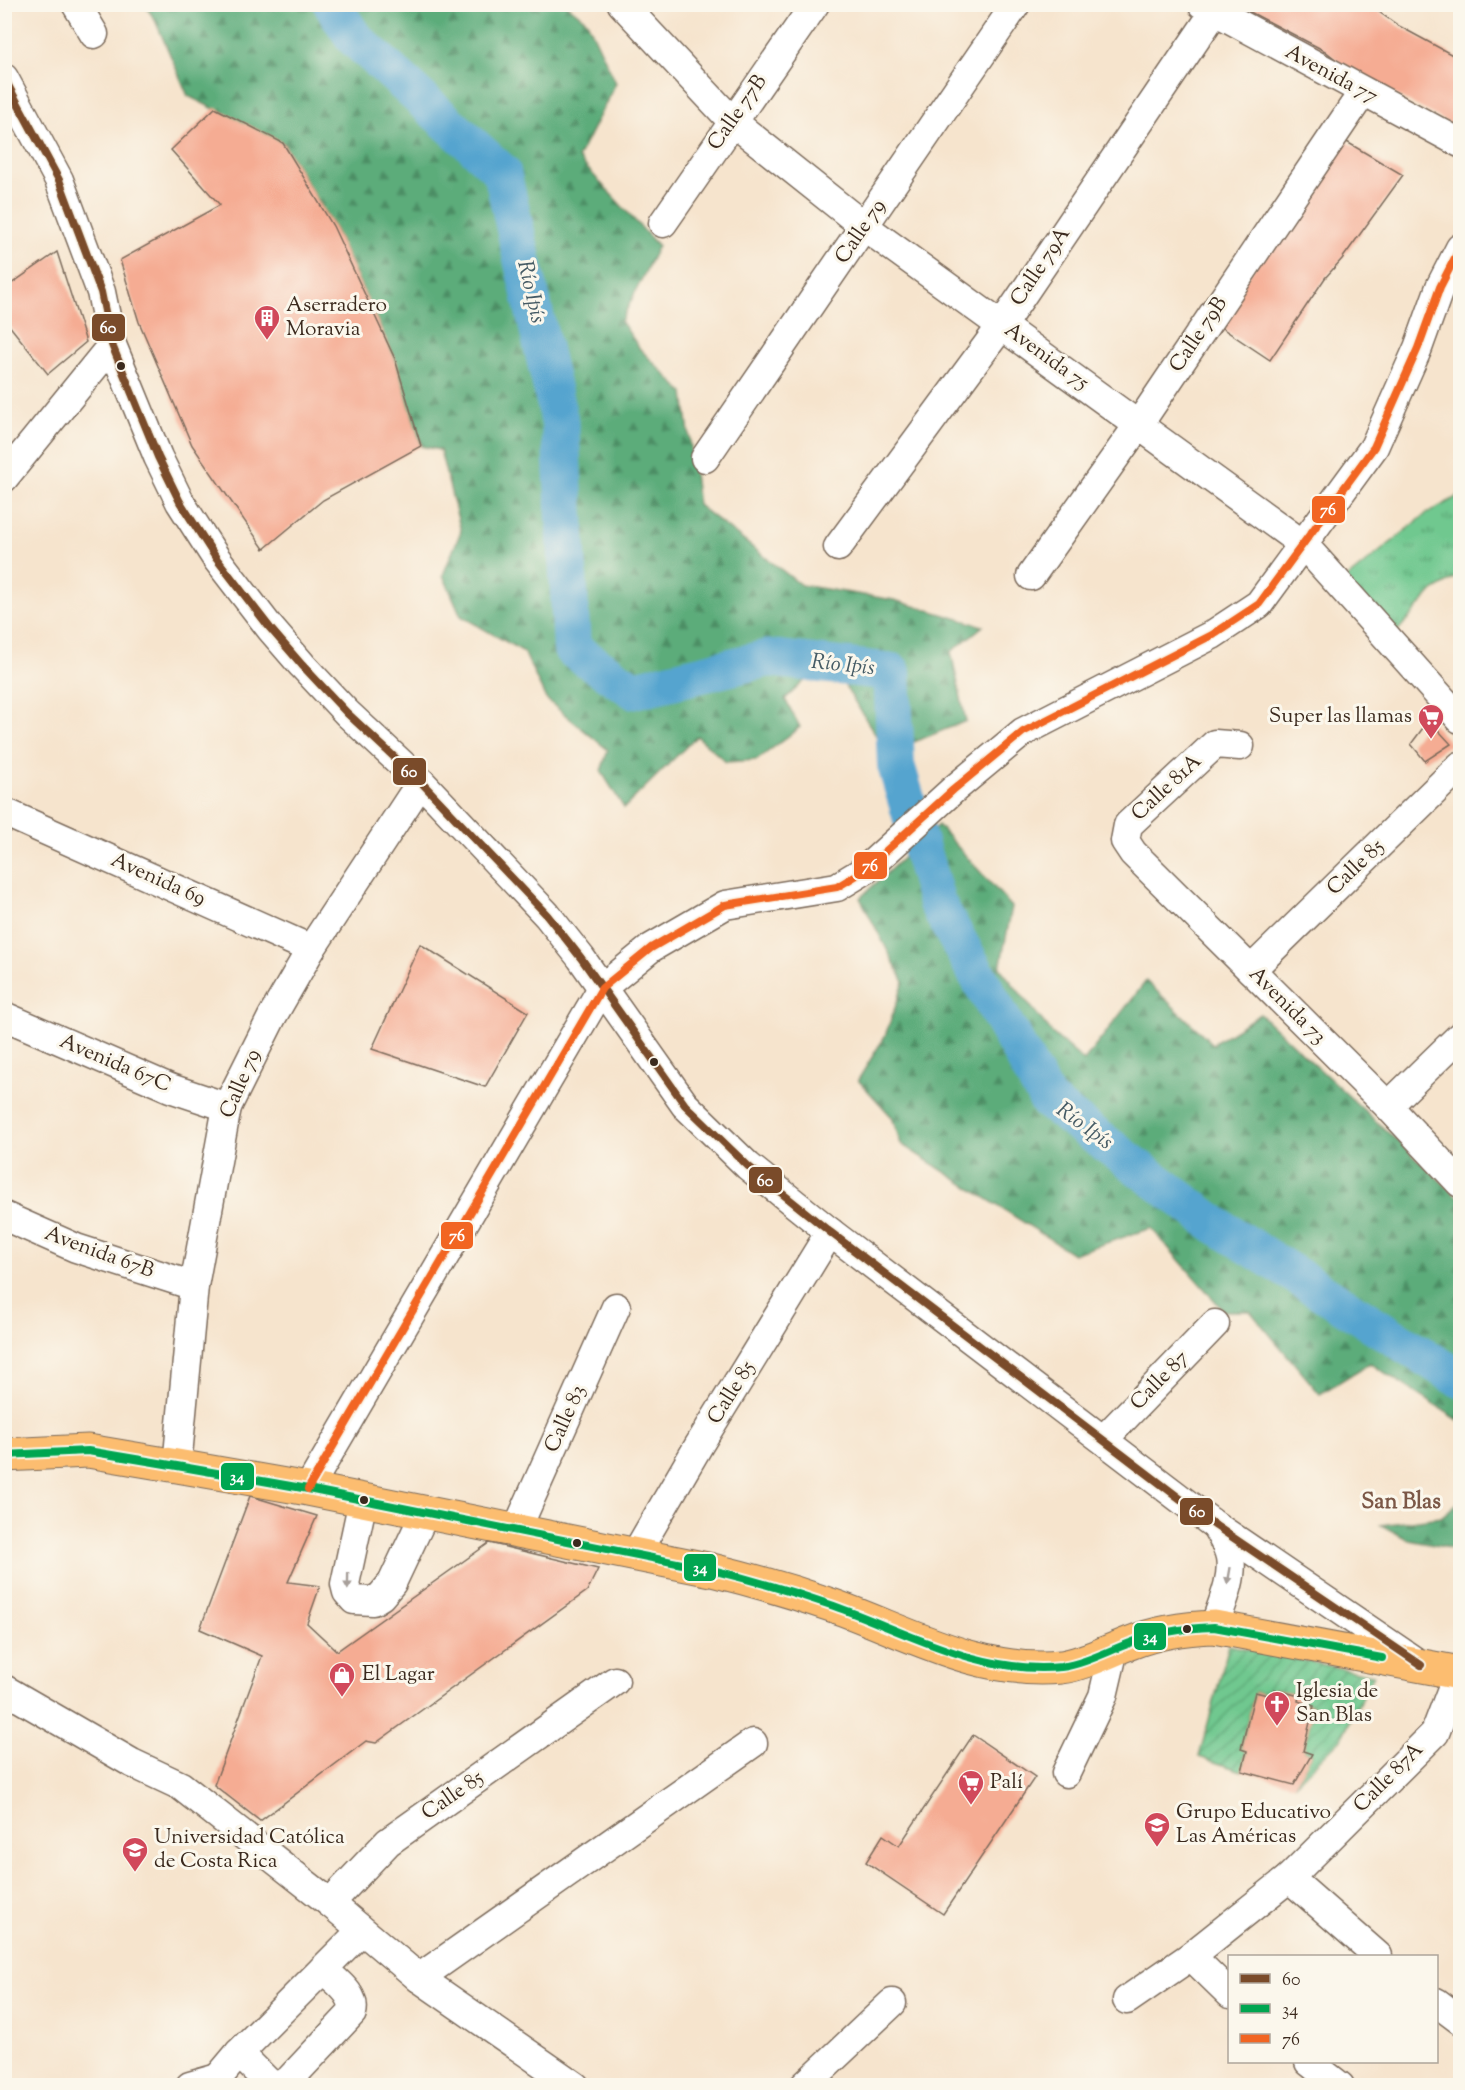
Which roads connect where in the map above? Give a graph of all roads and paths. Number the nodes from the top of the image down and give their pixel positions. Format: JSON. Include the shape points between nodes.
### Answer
{"nodes":[{"id":1,"x":76,"y":4,"type":"edge"},
{"id":2,"x":622,"y":4,"type":"edge"},
{"id":3,"x":815,"y":4,"type":"edge"},
{"id":4,"x":1016,"y":4,"type":"edge"},
{"id":5,"x":1208,"y":8,"type":"edge"},
{"id":6,"x":94,"y":34,"type":"dead end"},
{"id":7,"x":4,"y":78,"type":"edge"},
{"id":8,"x":1363,"y":92,"type":"junction"},
{"id":9,"x":732,"y":121,"type":"junction"},
{"id":10,"x":1461,"y":143,"type":"edge"},
{"id":11,"x":663,"y":223,"type":"dead end"},
{"id":12,"x":865,"y":227,"type":"junction"},
{"id":13,"x":1461,"y":248,"type":"edge"},
{"id":14,"x":1002,"y":325,"type":"junction"},
{"id":15,"x":112,"y":345,"type":"junction"},
{"id":16,"x":1139,"y":424,"type":"junction"},
{"id":17,"x":705,"y":458,"type":"dead end"},
{"id":18,"x":4,"y":478,"type":"edge"},
{"id":19,"x":1304,"y":545,"type":"junction"},
{"id":20,"x":838,"y":547,"type":"dead end"},
{"id":21,"x":1032,"y":576,"type":"dead end"},
{"id":22,"x":1461,"y":719,"type":"edge"},
{"id":23,"x":1240,"y":746,"type":"dead end"},
{"id":24,"x":1461,"y":766,"type":"edge"},
{"id":25,"x":421,"y":782,"type":"junction"},
{"id":26,"x":4,"y":812,"type":"edge"},
{"id":27,"x":1128,"y":825,"type":"joint"},
{"id":28,"x":311,"y":948,"type":"junction"},
{"id":29,"x":1251,"y":970,"type":"junction"},
{"id":30,"x":602,"y":988,"type":"junction"},
{"id":31,"x":4,"y":1016,"type":"edge"},
{"id":32,"x":1461,"y":1036,"type":"edge"},
{"id":33,"x":1388,"y":1106,"type":"junction"},
{"id":34,"x":227,"y":1107,"type":"junction"},
{"id":35,"x":1461,"y":1183,"type":"edge"},
{"id":36,"x":4,"y":1216,"type":"edge"},
{"id":37,"x":830,"y":1232,"type":"junction"},
{"id":38,"x":195,"y":1286,"type":"junction"},
{"id":39,"x":616,"y":1307,"type":"dead end"},
{"id":40,"x":1215,"y":1324,"type":"dead end"},
{"id":41,"x":1104,"y":1439,"type":"junction"},
{"id":42,"x":4,"y":1455,"type":"edge"},
{"id":43,"x":177,"y":1466,"type":"junction"},
{"id":44,"x":308,"y":1489,"type":"junction"},
{"id":45,"x":360,"y":1512,"type":"junction"},
{"id":46,"x":420,"y":1523,"type":"junction"},
{"id":47,"x":1216,"y":1526,"type":"junction"},
{"id":48,"x":516,"y":1531,"type":"junction"},
{"id":49,"x":635,"y":1555,"type":"junction"},
{"id":50,"x":1214,"y":1627,"type":"junction"},
{"id":51,"x":1114,"y":1649,"type":"junction"},
{"id":52,"x":1421,"y":1665,"type":"junction"},
{"id":53,"x":1460,"y":1673,"type":"edge"},
{"id":54,"x":615,"y":1681,"type":"dead end"},
{"id":55,"x":4,"y":1689,"type":"edge"},
{"id":56,"x":753,"y":1743,"type":"dead end"},
{"id":57,"x":1066,"y":1773,"type":"dead end"},
{"id":58,"x":1289,"y":1878,"type":"junction"},
{"id":59,"x":330,"y":1903,"type":"junction"},
{"id":60,"x":361,"y":1931,"type":"junction"},
{"id":61,"x":1377,"y":1955,"type":"edge"},
{"id":62,"x":1191,"y":1956,"type":"junction"},
{"id":63,"x":322,"y":1969,"type":"junction"},
{"id":64,"x":419,"y":1978,"type":"junction"},
{"id":65,"x":1228,"y":1992,"type":"edge"},
{"id":66,"x":1127,"y":2000,"type":"dead end"},
{"id":67,"x":892,"y":2003,"type":"dead end"},
{"id":68,"x":1438,"y":2003,"type":"edge"},
{"id":69,"x":1461,"y":2020,"type":"edge"},
{"id":70,"x":239,"y":2054,"type":"junction"},
{"id":71,"x":1312,"y":2063,"type":"edge"},
{"id":72,"x":217,"y":2082,"type":"edge"},
{"id":73,"x":190,"y":2085,"type":"edge"},
{"id":74,"x":275,"y":2085,"type":"edge"},
{"id":75,"x":574,"y":2085,"type":"edge"},
{"id":76,"x":804,"y":2085,"type":"edge"},
{"id":77,"x":1340,"y":2085,"type":"edge"}],
"edges":[{"from":1,"to":6,"type":"street"},
{"from":2,"to":9,"type":"street","name":"Avenida 75"},
{"from":3,"to":9,"type":"street","name":"Calle 77B"},
{"from":4,"to":12,"type":"street","name":"Calle 79"},
{"from":5,"to":8,"type":"street","name":"Avenida 77"},
{"from":5,"to":14,"type":"street","name":"Calle 79A"},
{"from":7,"to":15,"type":"street","via":[[59,180],[101,292]]},
{"from":8,"to":10,"type":"street","name":"Avenida 77"},
{"from":8,"to":16,"type":"street","name":"Calle 79B"},
{"from":9,"to":11,"type":"street","name":"Calle 77B"},
{"from":9,"to":12,"type":"street","name":"Avenida 75"},
{"from":12,"to":14,"type":"street","name":"Avenida 75"},
{"from":12,"to":17,"type":"street","name":"Calle 79"},
{"from":13,"to":19,"type":"street","via":[[1440,287],[1374,447]]},
{"from":14,"to":16,"type":"street","name":"Avenida 75"},
{"from":14,"to":20,"type":"street","name":"Calle 79A"},
{"from":15,"to":18,"type":"street"},
{"from":15,"to":25,"type":"street","via":[[158,457],[180,502],[216,558],[302,665]]},
{"from":16,"to":19,"type":"street","name":"Avenida 75"},
{"from":16,"to":21,"type":"street","name":"Calle 79B"},
{"from":19,"to":22,"type":"street","name":"Avenida 75"},
{"from":19,"to":30,"type":"street","via":[[1259,604],[1212,635],[1023,732],[865,870],[837,887],[725,905],[651,948]]},
{"from":23,"to":27,"type":"street","name":"Calle 81A","via":[[1215,744]]},
{"from":24,"to":29,"type":"street","name":"Calle 85"},
{"from":25,"to":28,"type":"street","name":"Calle 79"},
{"from":25,"to":30,"type":"street","via":[[547,915]]},
{"from":26,"to":28,"type":"street","name":"Avenida 69"},
{"from":27,"to":29,"type":"street","name":"Avenida 73","via":[[1125,841],[1133,853]]},
{"from":28,"to":34,"type":"street","name":"Calle 79"},
{"from":29,"to":33,"type":"street","name":"Avenida 73"},
{"from":30,"to":37,"type":"street","via":[[685,1106],[748,1166]]},
{"from":30,"to":44,"type":"street"},
{"from":31,"to":34,"type":"street","name":"Avenida 67C","via":[[170,1088]]},
{"from":32,"to":33,"type":"street"},
{"from":33,"to":35,"type":"street","name":"Avenida 73"},
{"from":34,"to":38,"type":"street","name":"Calle 79"},
{"from":36,"to":38,"type":"street","name":"Avenida 67B","via":[[76,1248]]},
{"from":37,"to":41,"type":"street"},
{"from":37,"to":49,"type":"street","name":"Calle 85"},
{"from":38,"to":43,"type":"street","name":"Calle 79"},
{"from":39,"to":48,"type":"street","name":"Calle 83"},
{"from":40,"to":41,"type":"street","name":"Calle 87"},
{"from":41,"to":47,"type":"street"},
{"from":42,"to":43,"type":"main road","via":[[88,1451]]},
{"from":43,"to":44,"type":"main road"},
{"from":44,"to":45,"type":"main road"},
{"from":45,"to":46,"type":"main road"},
{"from":45,"to":46,"type":"street","one_way":true,"via":[[345,1584],[354,1600],[373,1601],[388,1589]]},
{"from":46,"to":48,"type":"main road"},
{"from":47,"to":50,"type":"street","one_way":true,"via":[[1226,1544],[1230,1568]]},
{"from":47,"to":52,"type":"street"},
{"from":48,"to":49,"type":"main road"},
{"from":49,"to":51,"type":"main road","via":[[747,1578],[996,1664],[1062,1667]]},
{"from":50,"to":51,"type":"main road","via":[[1165,1632]]},
{"from":50,"to":52,"type":"main road"},
{"from":51,"to":57,"type":"street","via":[[1103,1696]]},
{"from":52,"to":53,"type":"main road"},
{"from":53,"to":58,"type":"street","name":"Calle 87A","via":[[1435,1733]]},
{"from":54,"to":59,"type":"street","name":"Calle 85","via":[[388,1842]]},
{"from":55,"to":59,"type":"street","via":[[132,1763],[181,1786]]},
{"from":56,"to":64,"type":"street"},
{"from":58,"to":61,"type":"street"},
{"from":58,"to":62,"type":"street","name":"Calle 87A"},
{"from":59,"to":60,"type":"street"},
{"from":60,"to":63,"type":"street"},
{"from":60,"to":64,"type":"street"},
{"from":62,"to":65,"type":"street"},
{"from":62,"to":66,"type":"street","name":"Calle 87A"},
{"from":63,"to":70,"type":"street"},
{"from":63,"to":74,"type":"street","via":[[351,1997],[352,2013],[288,2080]]},
{"from":64,"to":75,"type":"street"},
{"from":67,"to":76,"type":"street"},
{"from":68,"to":69,"type":"street"},
{"from":70,"to":72,"type":"street"},
{"from":70,"to":74,"type":"street"},
{"from":71,"to":77,"type":"street"},
{"from":72,"to":73,"type":"street"}]}
